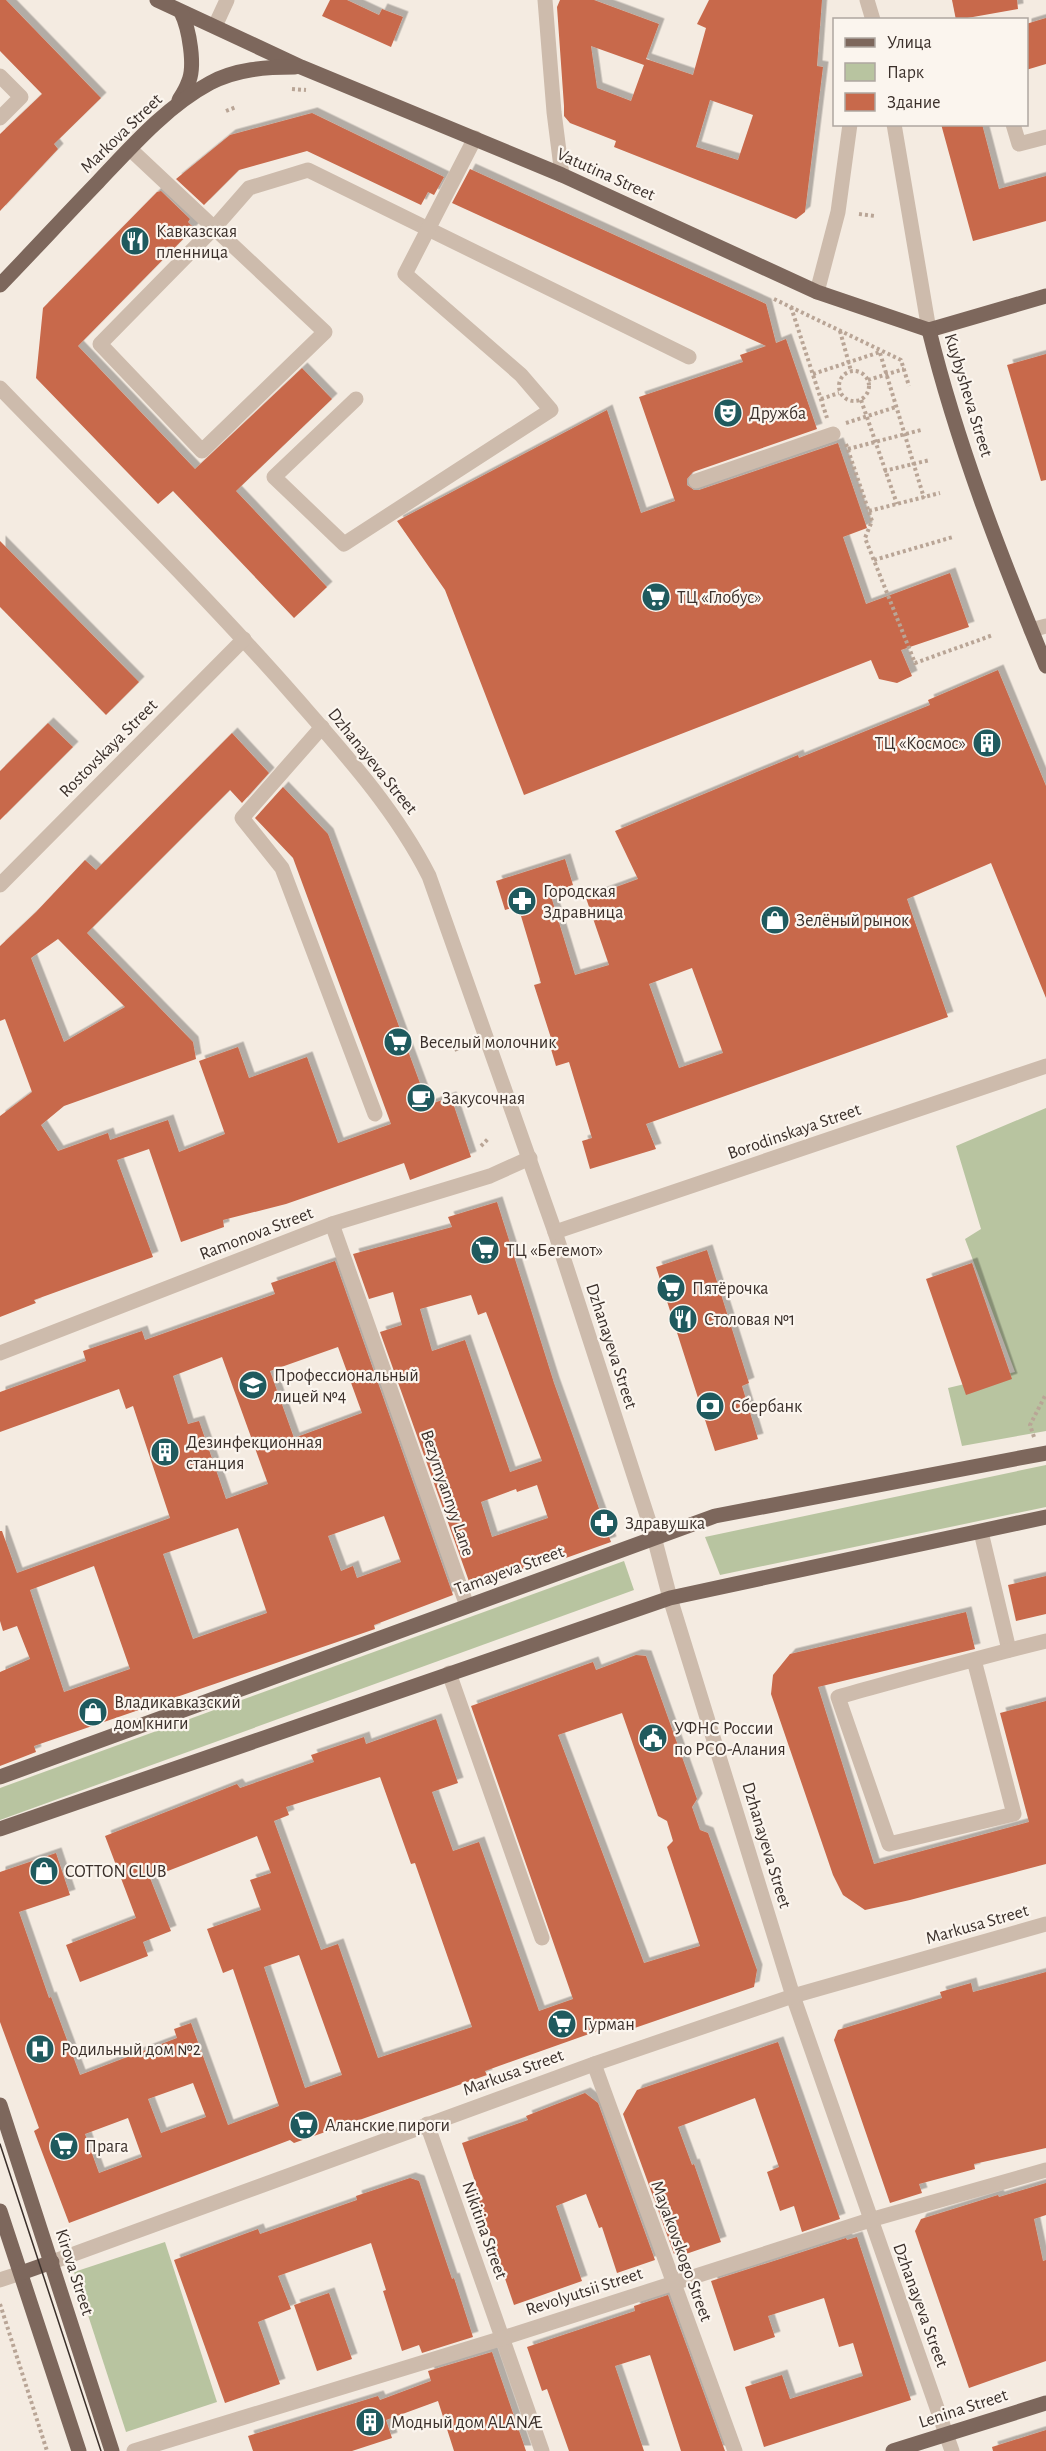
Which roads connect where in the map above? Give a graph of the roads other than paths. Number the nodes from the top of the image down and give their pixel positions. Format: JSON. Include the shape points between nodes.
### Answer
{"nodes":[{"id":1,"x":157,"y":0,"type":"edge"},
{"id":2,"x":227,"y":0,"type":"edge"},
{"id":3,"x":545,"y":0,"type":"edge"},
{"id":4,"x":867,"y":0,"type":"edge"},
{"id":5,"x":181,"y":12,"type":"junction"},
{"id":6,"x":865,"y":18,"type":"edge"},
{"id":7,"x":872,"y":18,"type":"edge"},
{"id":8,"x":215,"y":26,"type":"junction"},
{"id":9,"x":301,"y":67,"type":"junction"},
{"id":10,"x":0,"y":76,"type":"edge"},
{"id":11,"x":173,"y":110,"type":"junction"},
{"id":12,"x":0,"y":118,"type":"edge"},
{"id":13,"x":850,"y":126,"type":"edge"},
{"id":14,"x":894,"y":126,"type":"edge"},
{"id":15,"x":1014,"y":126,"type":"edge"},
{"id":16,"x":1046,"y":136,"type":"edge"},
{"id":17,"x":475,"y":138,"type":"junction"},
{"id":18,"x":130,"y":148,"type":"junction"},
{"id":19,"x":562,"y":175,"type":"junction"},
{"id":20,"x":214,"y":228,"type":"junction"},
{"id":21,"x":428,"y":229,"type":"junction"},
{"id":22,"x":0,"y":285,"type":"edge"},
{"id":23,"x":817,"y":292,"type":"junction"},
{"id":24,"x":1046,"y":296,"type":"edge"},
{"id":25,"x":929,"y":330,"type":"junction"},
{"id":26,"x":689,"y":357,"type":"dead end"},
{"id":27,"x":0,"y":388,"type":"edge"},
{"id":28,"x":356,"y":399,"type":"dead end"},
{"id":29,"x":832,"y":431,"type":"road end"},
{"id":30,"x":696,"y":481,"type":"dead end"},
{"id":31,"x":1039,"y":628,"type":"edge"},
{"id":32,"x":244,"y":639,"type":"junction"},
{"id":33,"x":1046,"y":666,"type":"edge"},
{"id":34,"x":322,"y":727,"type":"junction"},
{"id":35,"x":0,"y":885,"type":"edge"},
{"id":36,"x":1046,"y":1066,"type":"edge"},
{"id":37,"x":375,"y":1114,"type":"dead end"},
{"id":38,"x":530,"y":1158,"type":"junction"},
{"id":39,"x":332,"y":1224,"type":"junction"},
{"id":40,"x":555,"y":1232,"type":"junction"},
{"id":41,"x":0,"y":1353,"type":"edge"},
{"id":42,"x":1043,"y":1454,"type":"edge"},
{"id":43,"x":1046,"y":1517,"type":"edge"},
{"id":44,"x":981,"y":1532,"type":"junction"},
{"id":45,"x":654,"y":1537,"type":"junction"},
{"id":46,"x":670,"y":1598,"type":"junction"},
{"id":47,"x":467,"y":1606,"type":"junction"},
{"id":48,"x":1046,"y":1641,"type":"edge"},
{"id":49,"x":1009,"y":1650,"type":"junction"},
{"id":50,"x":974,"y":1660,"type":"junction"},
{"id":51,"x":449,"y":1673,"type":"junction"},
{"id":52,"x":0,"y":1777,"type":"edge"},
{"id":53,"x":0,"y":1829,"type":"edge"},
{"id":54,"x":1046,"y":1924,"type":"edge"},
{"id":55,"x":542,"y":1938,"type":"dead end"},
{"id":56,"x":793,"y":1996,"type":"junction"},
{"id":57,"x":594,"y":2064,"type":"junction"},
{"id":58,"x":0,"y":2105,"type":"edge"},
{"id":59,"x":427,"y":2124,"type":"junction"},
{"id":60,"x":1046,"y":2170,"type":"edge"},
{"id":61,"x":0,"y":2211,"type":"edge"},
{"id":62,"x":870,"y":2220,"type":"junction"},
{"id":63,"x":52,"y":2262,"type":"junction"},
{"id":64,"x":21,"y":2273,"type":"junction"},
{"id":65,"x":0,"y":2280,"type":"edge"},
{"id":66,"x":673,"y":2283,"type":"junction"},
{"id":67,"x":503,"y":2338,"type":"junction"},
{"id":68,"x":1046,"y":2403,"type":"edge"},
{"id":69,"x":946,"y":2433,"type":"junction"},
{"id":70,"x":79,"y":2451,"type":"edge"},
{"id":71,"x":112,"y":2451,"type":"edge"},
{"id":72,"x":134,"y":2451,"type":"edge"},
{"id":73,"x":542,"y":2451,"type":"edge"},
{"id":74,"x":735,"y":2451,"type":"edge"},
{"id":75,"x":893,"y":2451,"type":"edge"},
{"id":76,"x":952,"y":2451,"type":"edge"}],
"edges":[{"from":1,"to":5,"type":"main road","name":"Vatutina Street"},
{"from":2,"to":8,"type":"street"},
{"from":3,"to":19,"type":"street"},
{"from":4,"to":6,"type":"street"},
{"from":4,"to":7,"type":"street"},
{"from":5,"to":8,"type":"main road","name":"Vatutina Street"},
{"from":5,"to":11,"type":"main road","via":[[188,26],[190,81]]},
{"from":8,"to":9,"type":"main road","name":"Vatutina Street"},
{"from":9,"to":11,"type":"main road","name":"Markova Street","via":[[263,67],[234,73],[212,82]]},
{"from":9,"to":17,"type":"main road","name":"Vatutina Street"},
{"from":10,"to":12,"type":"street","via":[[21,98]]},
{"from":11,"to":18,"type":"main road","name":"Markova Street"},
{"from":13,"to":23,"type":"street","via":[[838,212]]},
{"from":14,"to":25,"type":"street","name":"Kuybysheva Street"},
{"from":15,"to":16,"type":"street","via":[[1019,144]]},
{"from":17,"to":19,"type":"main road","name":"Vatutina Street"},
{"from":17,"to":21,"type":"street"},
{"from":18,"to":20,"type":"street"},
{"from":18,"to":22,"type":"main road","name":"Markova Street"},
{"from":19,"to":23,"type":"main road","name":"Vatutina Street"},
{"from":20,"to":20,"type":"street","via":[[325,332],[202,451],[100,344]]},
{"from":20,"to":21,"type":"street","via":[[249,188],[308,170]]},
{"from":21,"to":26,"type":"street"},
{"from":21,"to":28,"type":"street","via":[[405,274],[521,375],[551,410],[344,544],[274,477]]},
{"from":23,"to":25,"type":"main road","name":"Vatutina Street"},
{"from":24,"to":25,"type":"main road"},
{"from":25,"to":31,"type":"main road","name":"Kuybysheva Street","via":[[948,399]]},
{"from":27,"to":32,"type":"street","name":"Dzhanayeva Street"},
{"from":29,"to":30,"type":"street"},
{"from":31,"to":33,"type":"main road","name":"Kuybysheva Street"},
{"from":32,"to":34,"type":"street","name":"Dzhanayeva Street"},
{"from":32,"to":35,"type":"street","name":"Rostovskaya Street"},
{"from":34,"to":37,"type":"street","via":[[242,818],[282,868]]},
{"from":34,"to":38,"type":"street","name":"Dzhanayeva Street","via":[[367,779],[412,842],[429,876]]},
{"from":36,"to":40,"type":"street","name":"Borodinskaya Street"},
{"from":38,"to":39,"type":"street","name":"Ramonova Street","via":[[490,1176]]},
{"from":38,"to":40,"type":"street","name":"Dzhanayeva Street"},
{"from":39,"to":41,"type":"street","name":"Ramonova Street"},
{"from":39,"to":47,"type":"street","name":"Bezymyannyy Lane"},
{"from":40,"to":45,"type":"street","name":"Dzhanayeva Street"},
{"from":42,"to":45,"type":"main road","name":"Tamayeva Street","via":[[716,1516]]},
{"from":43,"to":44,"type":"main road"},
{"from":44,"to":46,"type":"main road"},
{"from":44,"to":49,"type":"street"},
{"from":45,"to":46,"type":"street","name":"Dzhanayeva Street"},
{"from":45,"to":47,"type":"main road","name":"Tamayeva Street"},
{"from":46,"to":51,"type":"main road"},
{"from":46,"to":56,"type":"street","name":"Dzhanayeva Street"},
{"from":47,"to":52,"type":"main road","name":"Tamayeva Street"},
{"from":48,"to":49,"type":"street"},
{"from":49,"to":50,"type":"street"},
{"from":50,"to":50,"type":"street","via":[[838,1697],[889,1844],[1014,1814]]},
{"from":51,"to":53,"type":"main road"},
{"from":51,"to":55,"type":"street"},
{"from":54,"to":56,"type":"street","name":"Markusa Street"},
{"from":56,"to":57,"type":"street","name":"Markusa Street"},
{"from":56,"to":62,"type":"street","name":"Dzhanayeva Street"},
{"from":57,"to":59,"type":"street","name":"Markusa Street"},
{"from":57,"to":66,"type":"street","name":"Mayakovskogo Street"},
{"from":58,"to":63,"type":"main road","name":"Kirova Street"},
{"from":59,"to":63,"type":"street","name":"Markusa Street"},
{"from":59,"to":67,"type":"street","name":"Nikitina Street"},
{"from":60,"to":62,"type":"street","name":"Revolyutsii Street"},
{"from":61,"to":64,"type":"main road"},
{"from":62,"to":66,"type":"street","name":"Revolyutsii Street"},
{"from":62,"to":69,"type":"street","name":"Dzhanayeva Street"},
{"from":63,"to":64,"type":"main road","name":"Markusa Street"},
{"from":63,"to":71,"type":"main road","name":"Kirova Street"},
{"from":64,"to":65,"type":"street","name":"Markusa Street"},
{"from":64,"to":70,"type":"main road"},
{"from":66,"to":67,"type":"street","name":"Revolyutsii Street"},
{"from":66,"to":74,"type":"street","name":"Mayakovskogo Street"},
{"from":67,"to":72,"type":"street","name":"Revolyutsii Street"},
{"from":67,"to":73,"type":"street","name":"Nikitina Street"},
{"from":68,"to":69,"type":"main road","name":"Lenina Street"},
{"from":69,"to":75,"type":"main road","name":"Lenina Street"},
{"from":69,"to":76,"type":"street","name":"Dzhanayeva Street"}]}
